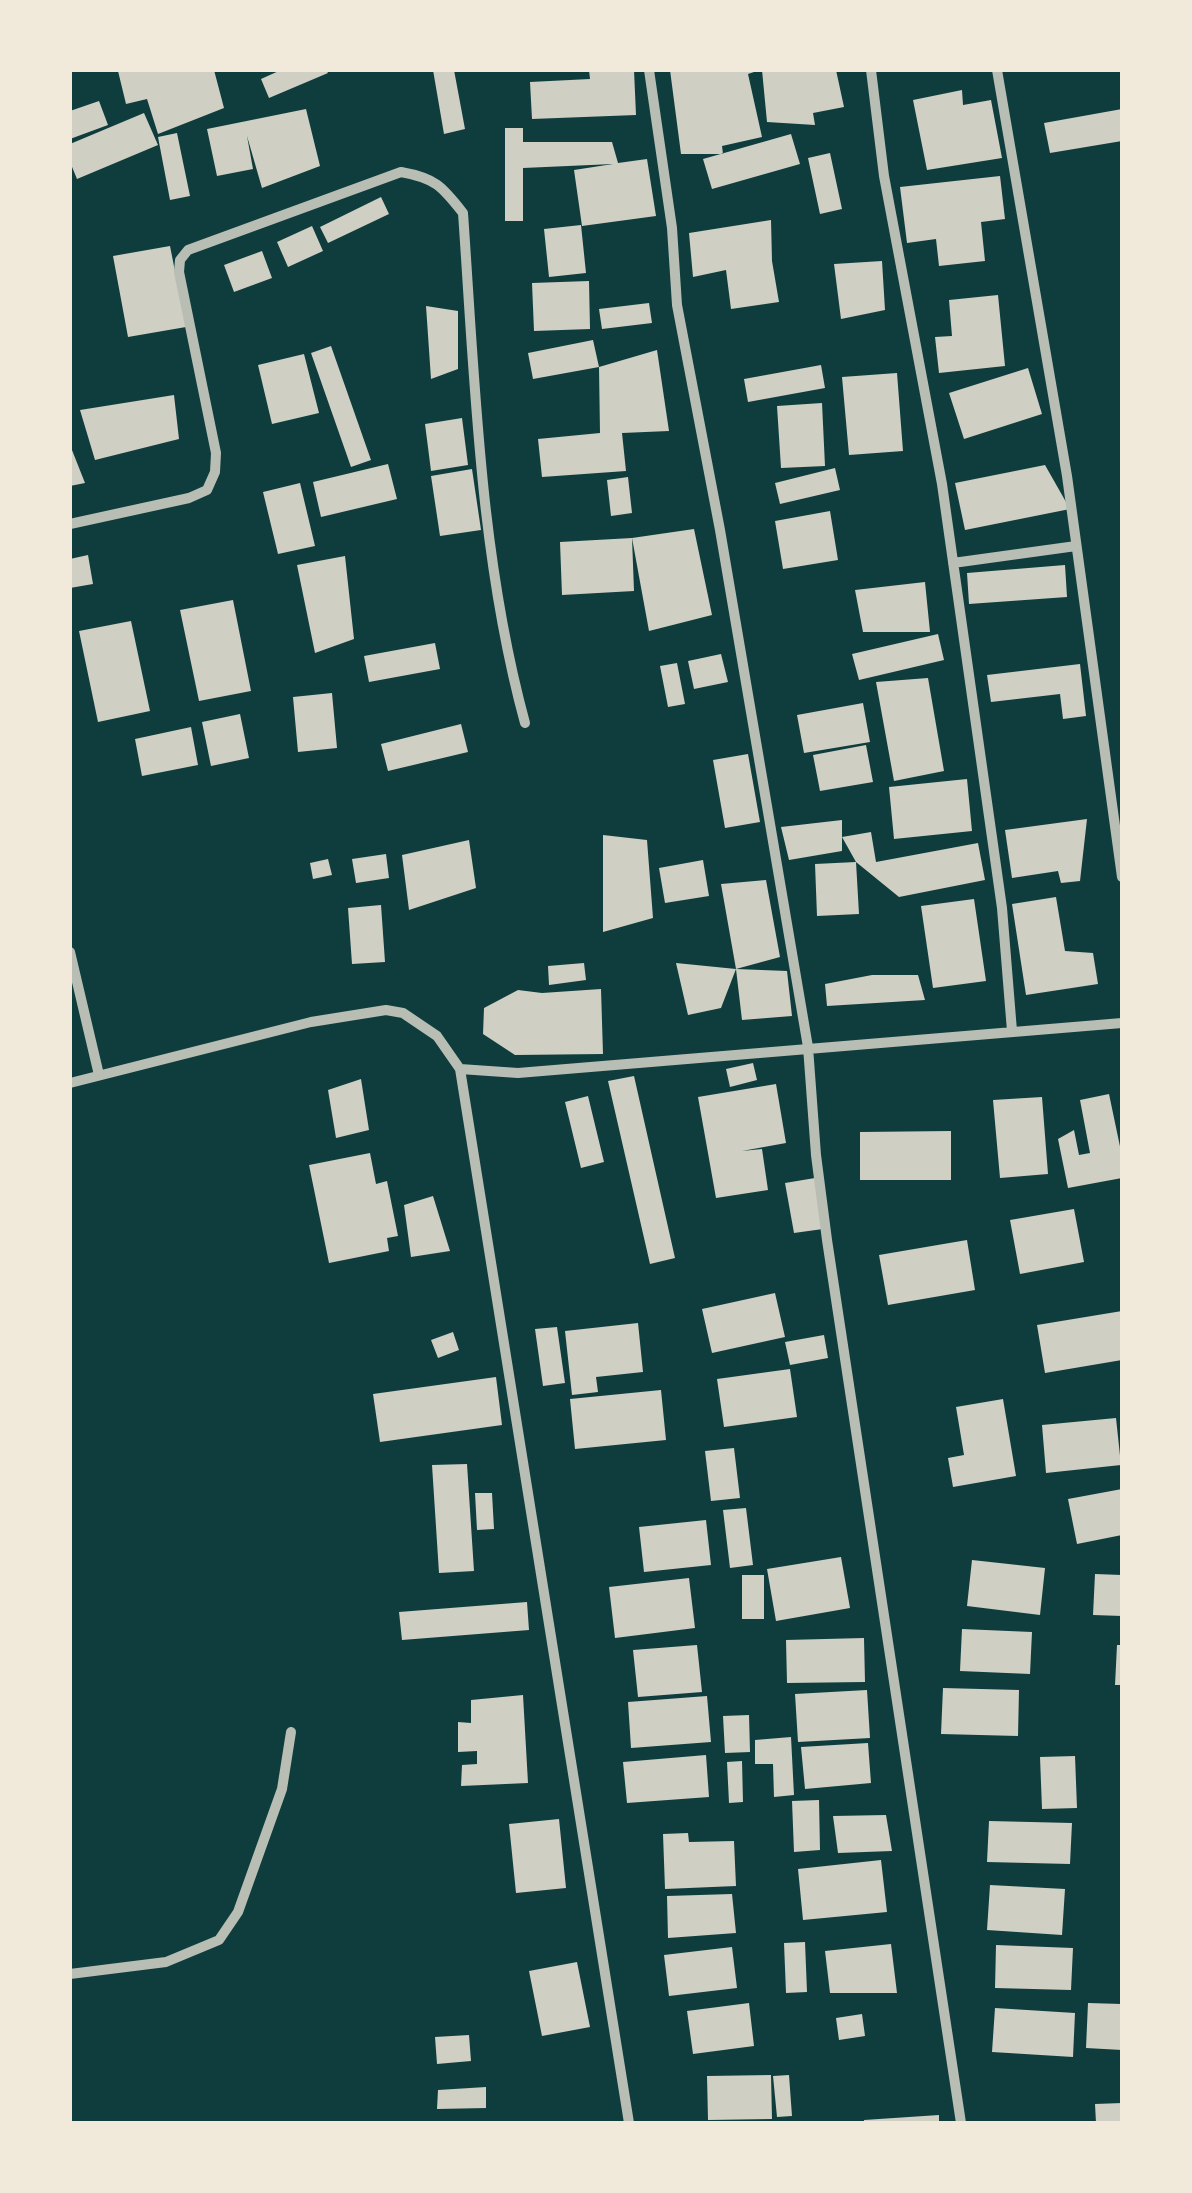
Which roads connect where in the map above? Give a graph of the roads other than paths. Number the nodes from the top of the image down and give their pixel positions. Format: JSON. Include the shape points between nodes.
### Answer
{"nodes":[{"id":1,"x":649,"y":70,"type":"edge"},
{"id":2,"x":871,"y":70,"type":"edge"},
{"id":3,"x":998,"y":70,"type":"edge"},
{"id":4,"x":70,"y":524,"type":"edge"},
{"id":5,"x":1076,"y":546,"type":"junction"},
{"id":6,"x":953,"y":563,"type":"junction"},
{"id":7,"x":526,"y":723,"type":"dead end"},
{"id":8,"x":1122,"y":877,"type":"edge"},
{"id":9,"x":70,"y":952,"type":"edge"},
{"id":10,"x":1122,"y":1023,"type":"edge"},
{"id":11,"x":1012,"y":1031,"type":"junction"},
{"id":12,"x":808,"y":1047,"type":"junction"},
{"id":13,"x":460,"y":1068,"type":"junction"},
{"id":14,"x":99,"y":1075,"type":"junction"},
{"id":15,"x":70,"y":1082,"type":"edge"},
{"id":16,"x":291,"y":1732,"type":"dead end"},
{"id":17,"x":70,"y":1974,"type":"edge"},
{"id":18,"x":629,"y":2123,"type":"edge"},
{"id":19,"x":961,"y":2123,"type":"edge"}],
"edges":[{"from":1,"to":12,"type":"street","via":[[677,305]]},
{"from":2,"to":6,"type":"street"},
{"from":3,"to":5,"type":"street"},
{"from":4,"to":7,"type":"street","via":[[189,498],[207,490],[215,472],[179,272],[188,250],[401,172],[425,176],[463,213],[493,566]]},
{"from":5,"to":6,"type":"street"},
{"from":5,"to":8,"type":"street"},
{"from":6,"to":11,"type":"street","via":[[1002,908]]},
{"from":9,"to":14,"type":"street"},
{"from":10,"to":11,"type":"street"},
{"from":11,"to":12,"type":"street"},
{"from":12,"to":13,"type":"street","via":[[518,1073]]},
{"from":12,"to":19,"type":"street","via":[[827,1240]]},
{"from":13,"to":14,"type":"street","via":[[438,1036],[386,1010]]},
{"from":13,"to":18,"type":"street"},
{"from":14,"to":15,"type":"street"},
{"from":16,"to":17,"type":"street","via":[[282,1789],[238,1912],[219,1940],[166,1962]]}]}
